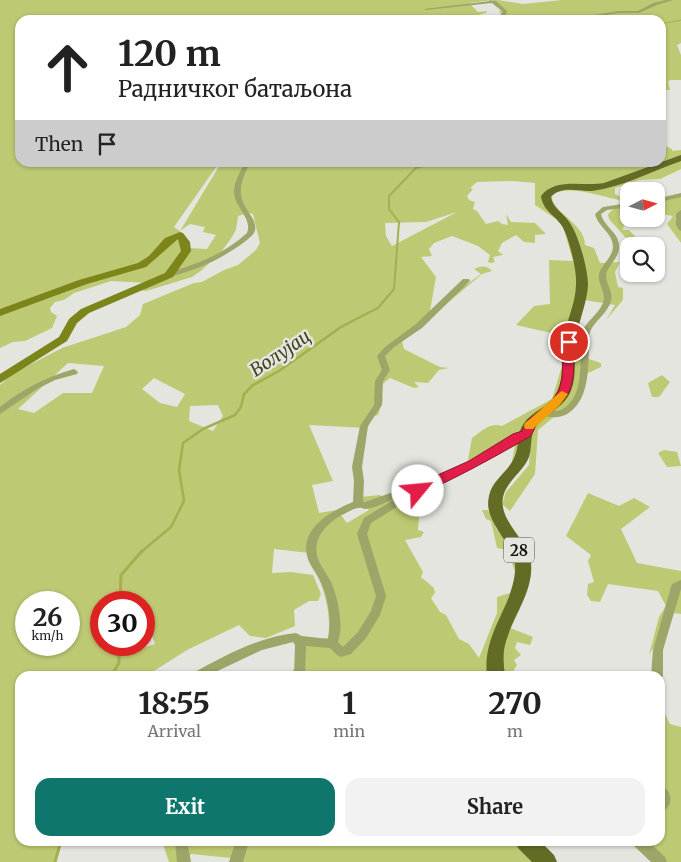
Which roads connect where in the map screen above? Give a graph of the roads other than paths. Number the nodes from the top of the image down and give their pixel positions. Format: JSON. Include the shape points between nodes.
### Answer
{"nodes":[{"id":1,"x":671,"y":0,"type":"edge"},
{"id":2,"x":493,"y":1,"type":"edge"},
{"id":3,"x":426,"y":9,"type":"dead end"},
{"id":4,"x":503,"y":15,"type":"edge"},
{"id":5,"x":598,"y":15,"type":"edge"},
{"id":6,"x":681,"y":158,"type":"edge"},
{"id":7,"x":666,"y":163,"type":"edge"},
{"id":8,"x":245,"y":167,"type":"edge"},
{"id":9,"x":656,"y":167,"type":"edge"},
{"id":10,"x":681,"y":195,"type":"edge"},
{"id":11,"x":665,"y":199,"type":"edge"},
{"id":12,"x":620,"y":206,"type":"edge"},
{"id":13,"x":681,"y":212,"type":"edge"},
{"id":14,"x":681,"y":229,"type":"edge"},
{"id":15,"x":169,"y":275,"type":"junction"},
{"id":16,"x":466,"y":281,"type":"dead end"},
{"id":17,"x":0,"y":313,"type":"edge"},
{"id":18,"x":74,"y":372,"type":"dead end"},
{"id":19,"x":0,"y":379,"type":"edge"},
{"id":20,"x":0,"y":411,"type":"edge"},
{"id":21,"x":544,"y":413,"type":"junction"},
{"id":22,"x":526,"y":434,"type":"junction"},
{"id":23,"x":426,"y":485,"type":"junction"},
{"id":24,"x":358,"y":504,"type":"junction"},
{"id":25,"x":681,"y":584,"type":"edge"},
{"id":26,"x":299,"y":641,"type":"junction"},
{"id":27,"x":332,"y":643,"type":"junction"},
{"id":28,"x":208,"y":671,"type":"edge"},
{"id":29,"x":300,"y":671,"type":"edge"},
{"id":30,"x":496,"y":671,"type":"edge"},
{"id":31,"x":657,"y":671,"type":"edge"},
{"id":32,"x":182,"y":846,"type":"edge"},
{"id":33,"x":241,"y":846,"type":"edge"},
{"id":34,"x":530,"y":846,"type":"edge"},
{"id":35,"x":644,"y":846,"type":"edge"},
{"id":36,"x":184,"y":862,"type":"edge"},
{"id":37,"x":236,"y":862,"type":"edge"},
{"id":38,"x":547,"y":862,"type":"edge"},
{"id":39,"x":660,"y":862,"type":"edge"}],
"edges":[{"from":1,"to":5,"type":"street","via":[[639,12]]},
{"from":2,"to":3,"type":"street"},
{"from":2,"to":4,"type":"street","via":[[505,12]]},
{"from":6,"to":7,"type":"main road","number":"28"},
{"from":8,"to":15,"type":"street","via":[[236,185],[238,202],[252,225],[250,235],[206,264]]},
{"from":9,"to":21,"type":"main road","number":"28","via":[[606,185],[561,187],[547,194],[547,204],[564,221],[571,234],[582,285],[569,342],[567,383],[556,404]]},
{"from":10,"to":11,"type":"street"},
{"from":12,"to":21,"type":"street","via":[[605,208],[598,214],[614,236],[616,252],[603,273],[608,296],[605,306],[586,332],[582,384],[577,399],[563,413],[552,416]]},
{"from":13,"to":14,"type":"street"},
{"from":15,"to":17,"type":"street","via":[[186,251],[180,235],[172,236],[153,258],[143,264]]},
{"from":15,"to":19,"type":"street","via":[[85,311],[51,348]]},
{"from":16,"to":24,"type":"street","via":[[410,333],[386,348],[381,356],[386,370],[379,381],[378,404],[364,426],[357,467]]},
{"from":18,"to":20,"type":"street","via":[[34,385]]},
{"from":21,"to":22,"type":"main road","number":"28","via":[[532,423]]},
{"from":22,"to":23,"type":"street","via":[[458,472]]},
{"from":22,"to":30,"type":"main road","number":"28","via":[[521,460],[496,496],[498,514],[524,562],[522,578],[497,645]]},
{"from":23,"to":24,"type":"street","via":[[365,506]]},
{"from":23,"to":27,"type":"street","via":[[368,522],[362,534],[381,596],[376,612],[353,645],[341,652]]},
{"from":24,"to":27,"type":"street","via":[[333,514],[320,524],[312,539],[312,558],[326,582],[334,605],[335,636]]},
{"from":25,"to":31,"type":"street","via":[[676,587],[658,650]]},
{"from":26,"to":27,"type":"street"},
{"from":26,"to":28,"type":"street","via":[[296,637],[281,638]]},
{"from":26,"to":29,"type":"street"},
{"from":32,"to":36,"type":"street"},
{"from":33,"to":37,"type":"street"},
{"from":34,"to":38,"type":"main road"},
{"from":35,"to":39,"type":"street"}]}
